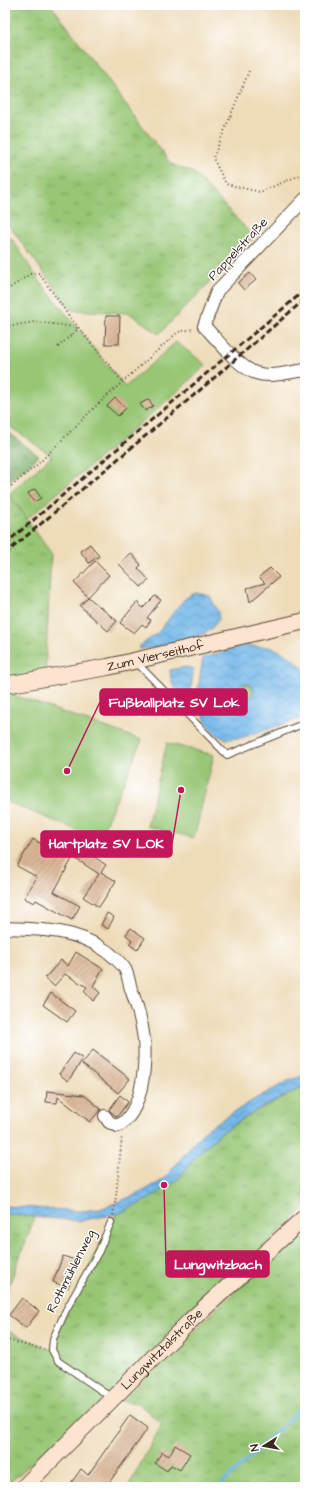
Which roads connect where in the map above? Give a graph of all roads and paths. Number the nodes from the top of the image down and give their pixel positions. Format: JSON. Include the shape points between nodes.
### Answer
{"nodes":[{"id":1,"x":249,"y":71,"type":"dead end"},
{"id":2,"x":305,"y":173,"type":"edge"},
{"id":3,"x":305,"y":199,"type":"edge"},
{"id":4,"x":7,"y":290,"type":"dead end"},
{"id":5,"x":204,"y":326,"type":"junction"},
{"id":6,"x":5,"y":327,"type":"edge"},
{"id":7,"x":79,"y":328,"type":"junction"},
{"id":8,"x":58,"y":347,"type":"dead end"},
{"id":9,"x":305,"y":370,"type":"edge"},
{"id":10,"x":123,"y":382,"type":"junction"},
{"id":11,"x":5,"y":491,"type":"edge"},
{"id":12,"x":305,"y":621,"type":"edge"},
{"id":13,"x":134,"y":661,"type":"junction"},
{"id":14,"x":5,"y":685,"type":"edge"},
{"id":15,"x":305,"y":722,"type":"edge"},
{"id":16,"x":5,"y":928,"type":"edge"},
{"id":17,"x":105,"y":1116,"type":"dead end"},
{"id":18,"x":119,"y":1125,"type":"junction"},
{"id":19,"x":305,"y":1217,"type":"edge"},
{"id":20,"x":111,"y":1222,"type":"joint"},
{"id":21,"x":5,"y":1339,"type":"edge"},
{"id":22,"x":52,"y":1350,"type":"junction"},
{"id":23,"x":113,"y":1399,"type":"junction"},
{"id":24,"x":24,"y":1487,"type":"edge"}],
"edges":[{"from":1,"to":2,"type":"path","via":[[213,158],[226,184],[260,192]]},
{"from":3,"to":5,"type":"street","name":"Pappelstraße","via":[[217,291]]},
{"from":4,"to":7,"type":"path","via":[[30,274],[39,273]]},
{"from":5,"to":9,"type":"street","via":[[241,365],[256,373],[272,375]]},
{"from":5,"to":10,"type":"path","via":[[178,332]]},
{"from":6,"to":7,"type":"path","via":[[34,322]]},
{"from":7,"to":8,"type":"path"},
{"from":7,"to":10,"type":"path"},
{"from":10,"to":11,"type":"path","via":[[37,465]]},
{"from":12,"to":13,"type":"main road","name":"Zum Vierseithof"},
{"from":13,"to":14,"type":"main road","name":"Zum Vierseithof"},
{"from":13,"to":15,"type":"lane","via":[[227,755]]},
{"from":16,"to":18,"type":"street","via":[[47,930],[81,936],[105,950],[124,968],[136,1003],[144,1039],[143,1082],[134,1107]]},
{"from":17,"to":18,"type":"street","via":[[109,1122]]},
{"from":18,"to":20,"type":"path","name":"Rothmühlenweg","via":[[122,1139]]},
{"from":19,"to":23,"type":"main road","name":"Lungwitztalstraße","via":[[190,1321]]},
{"from":20,"to":22,"type":"lane","name":"Rothmühlenweg","via":[[99,1251],[66,1310],[53,1339]]},
{"from":21,"to":22,"type":"path"},
{"from":22,"to":23,"type":"lane","via":[[58,1361]]},
{"from":23,"to":24,"type":"main road","name":"Lungwitztalstraße"}]}
